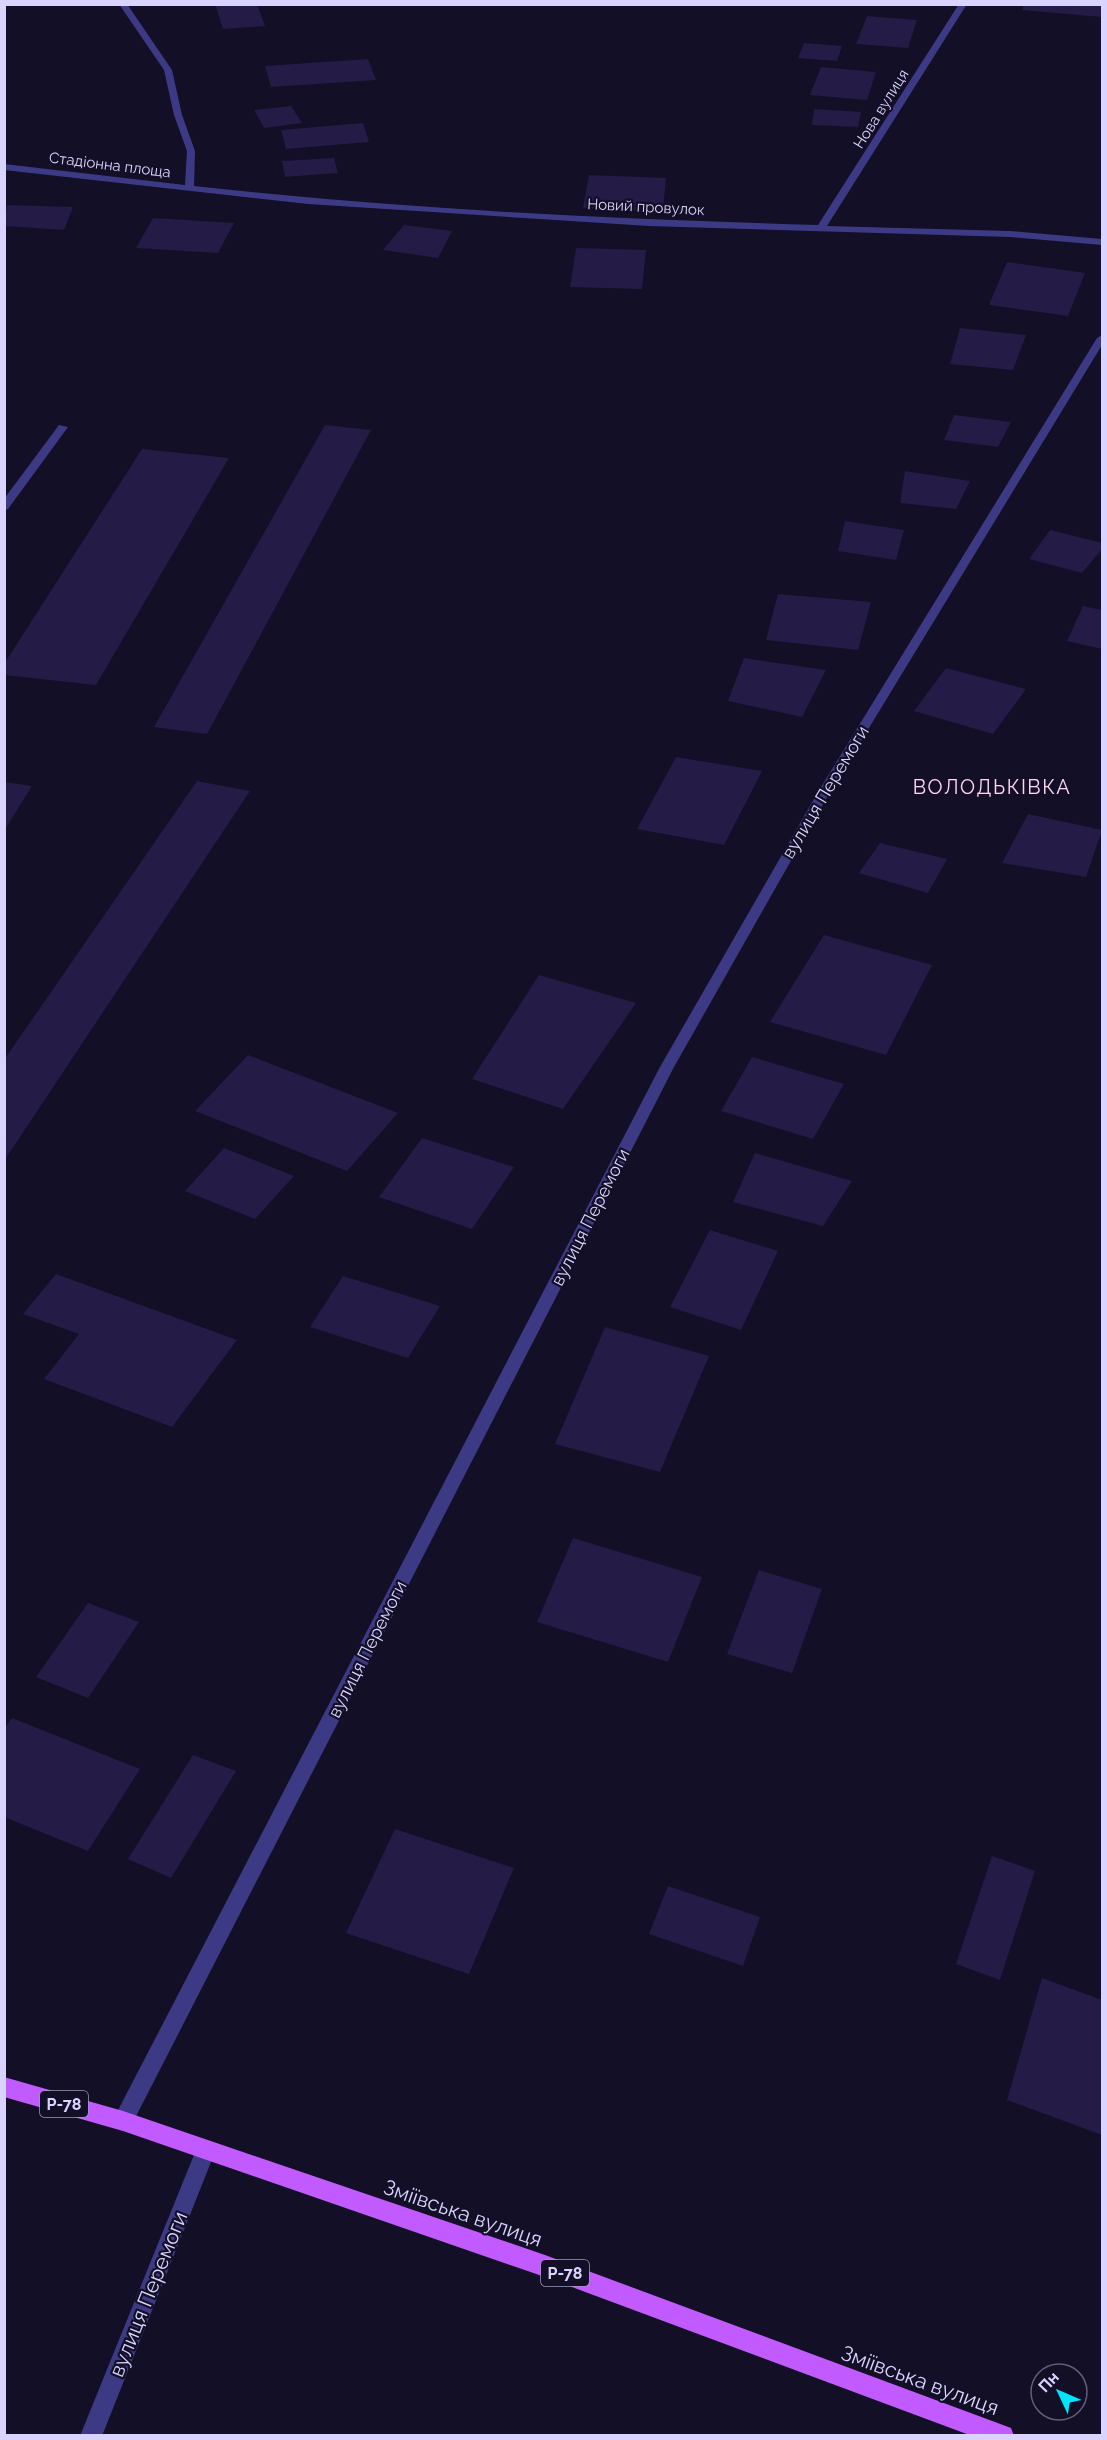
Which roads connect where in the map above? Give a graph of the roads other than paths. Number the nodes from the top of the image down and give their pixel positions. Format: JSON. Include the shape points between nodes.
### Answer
{"nodes":[{"id":1,"x":123,"y":4,"type":"edge"},
{"id":2,"x":963,"y":4,"type":"edge"},
{"id":3,"x":4,"y":167,"type":"edge"},
{"id":4,"x":189,"y":189,"type":"junction"},
{"id":5,"x":821,"y":228,"type":"junction"},
{"id":6,"x":1102,"y":242,"type":"edge"},
{"id":7,"x":1102,"y":338,"type":"edge"},
{"id":8,"x":63,"y":427,"type":"dead end"},
{"id":9,"x":4,"y":507,"type":"edge"},
{"id":10,"x":4,"y":2087,"type":"edge"},
{"id":11,"x":123,"y":2121,"type":"junction"},
{"id":12,"x":205,"y":2152,"type":"junction"},
{"id":13,"x":91,"y":2436,"type":"edge"},
{"id":14,"x":1004,"y":2436,"type":"edge"}],
"edges":[{"from":1,"to":4,"type":"street","name":"Стадіонна площа","via":[[168,70],[191,151]]},
{"from":2,"to":5,"type":"street","name":"Нова вулиця"},
{"from":3,"to":4,"type":"street","name":"Стадіонна площа"},
{"from":4,"to":5,"type":"street","name":"Новий провулок","via":[[308,201],[604,220]]},
{"from":5,"to":6,"type":"street","name":"Новий провулок","via":[[1010,234]]},
{"from":7,"to":11,"type":"street","name":"вулиця Перемоги","via":[[824,792],[667,1067]]},
{"from":8,"to":9,"type":"street"},
{"from":10,"to":11,"type":"main road","name":"Зміївська вулиця","number":"Р-78"},
{"from":11,"to":12,"type":"main road","name":"Зміївська вулиця","number":"Р-78"},
{"from":12,"to":13,"type":"street","name":"вулиця Перемоги"},
{"from":12,"to":14,"type":"main road","name":"Зміївська вулиця","number":"Р-78","via":[[545,2266]]}]}
